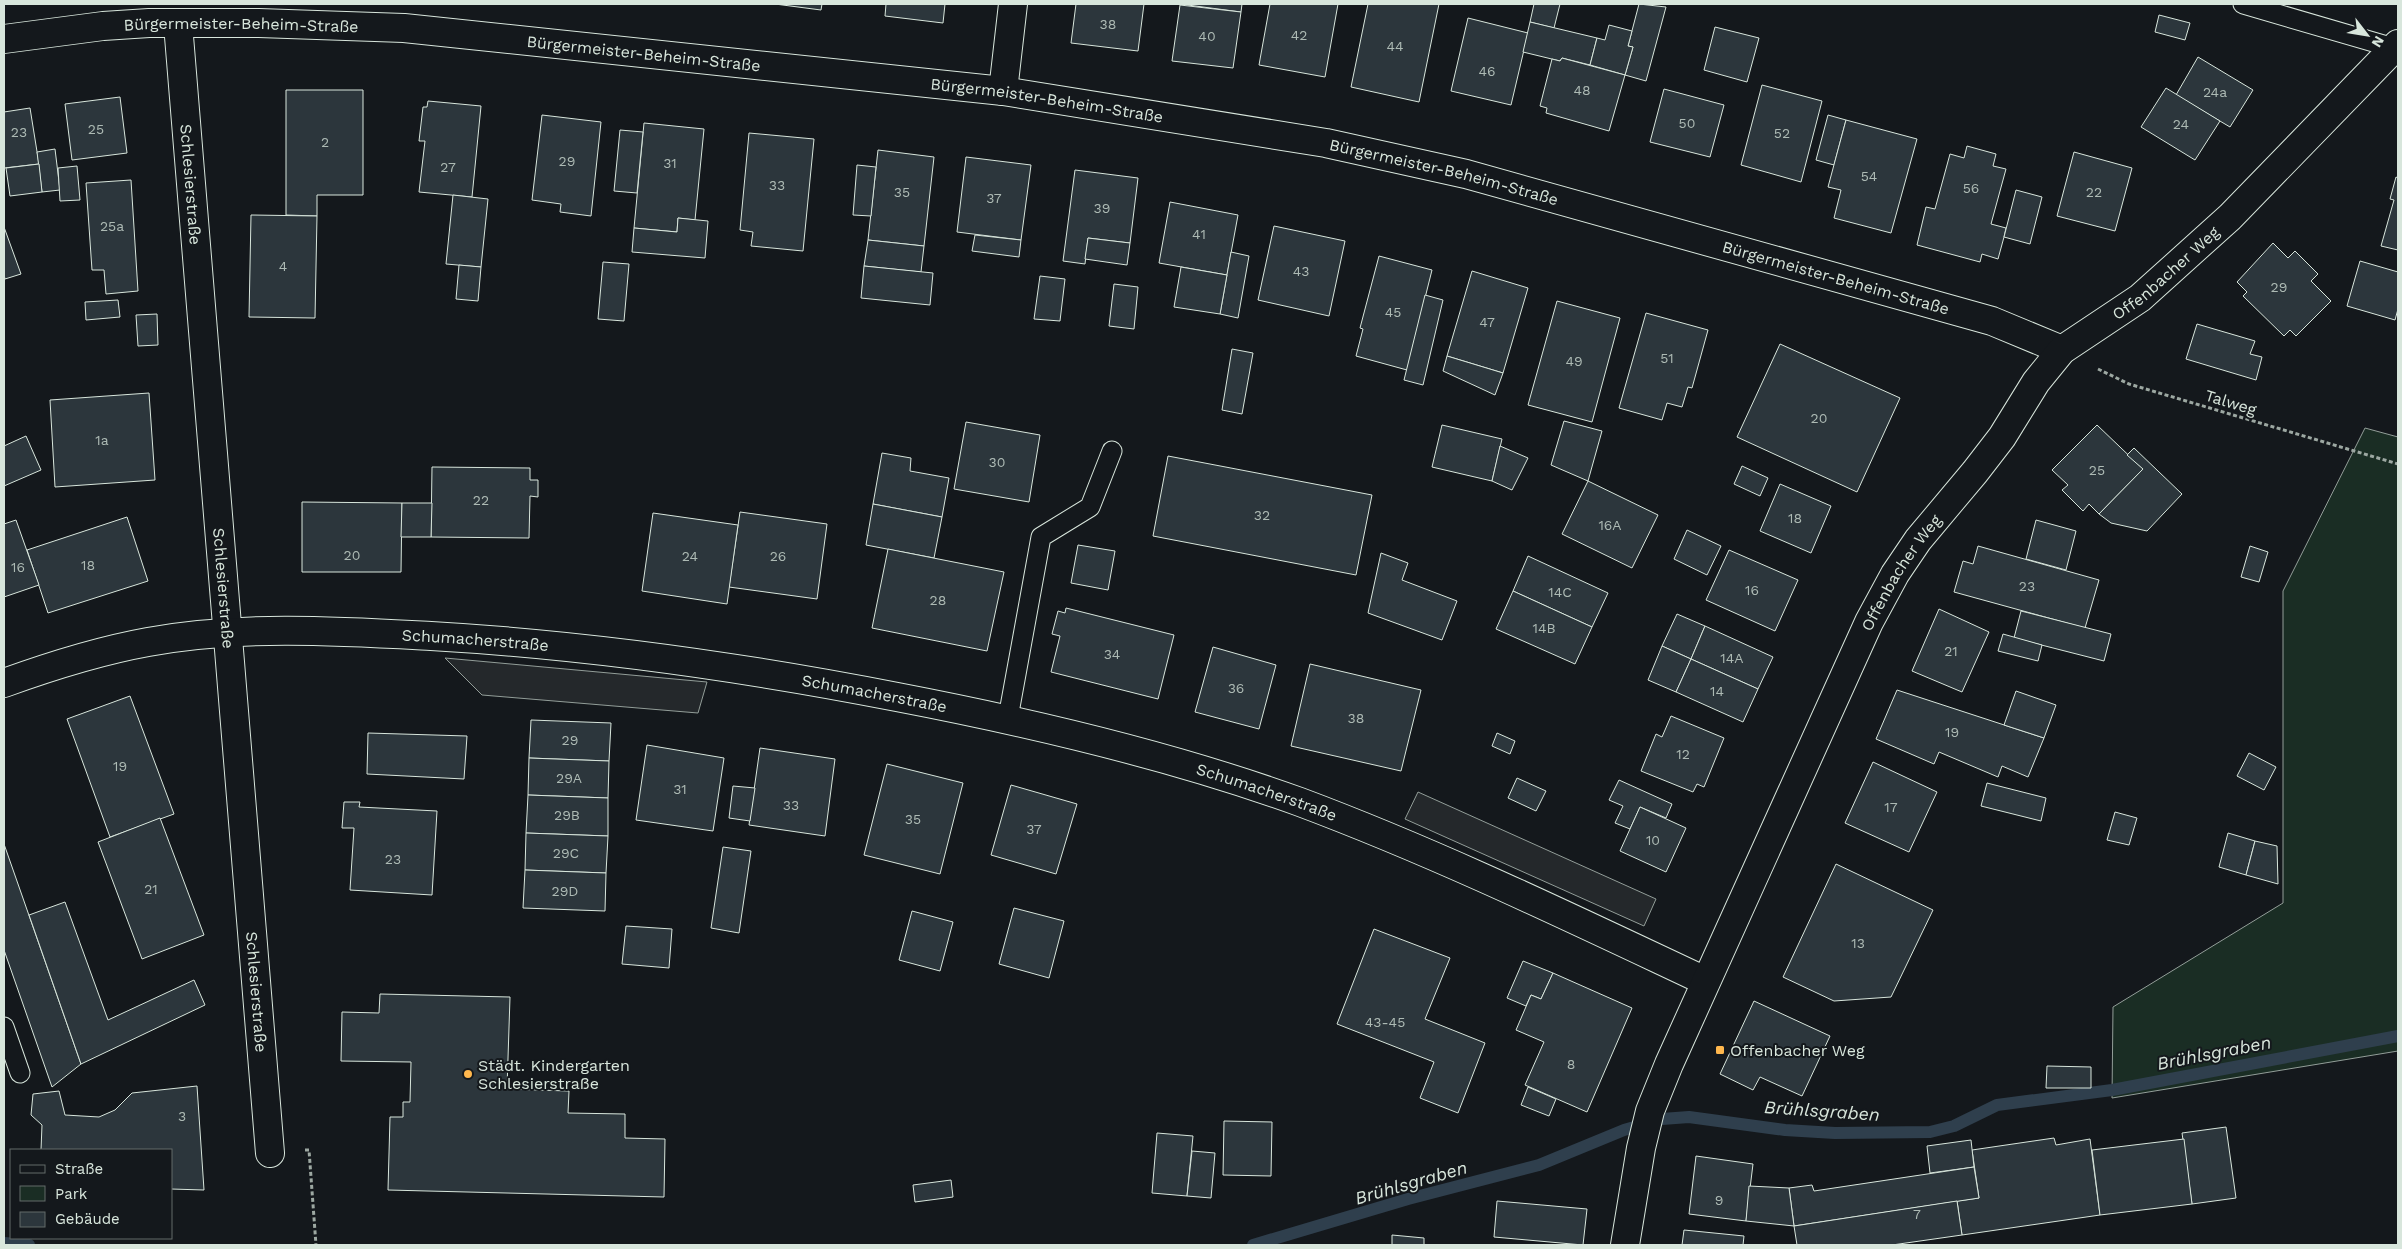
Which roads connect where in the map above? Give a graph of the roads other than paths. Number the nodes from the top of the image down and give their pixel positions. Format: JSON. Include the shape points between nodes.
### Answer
{"nodes":[{"id":1,"x":1013,"y":4,"type":"edge"},
{"id":2,"x":2243,"y":4,"type":"edge"},
{"id":3,"x":178,"y":24,"type":"junction"},
{"id":4,"x":4,"y":39,"type":"edge"},
{"id":5,"x":2396,"y":46,"type":"edge"},
{"id":6,"x":1003,"y":91,"type":"junction"},
{"id":7,"x":2062,"y":350,"type":"junction"},
{"id":8,"x":1112,"y":451,"type":"dead end"},
{"id":9,"x":226,"y":633,"type":"junction"},
{"id":10,"x":4,"y":683,"type":"edge"},
{"id":11,"x":1008,"y":718,"type":"junction"},
{"id":12,"x":1705,"y":981,"type":"junction"},
{"id":13,"x":4,"y":1027,"type":"edge"},
{"id":14,"x":20,"y":1073,"type":"dead end"},
{"id":15,"x":270,"y":1153,"type":"road end"},
{"id":16,"x":1625,"y":1245,"type":"edge"}],
"edges":[{"from":1,"to":6,"type":"street"},
{"from":2,"to":5,"type":"lane"},
{"from":3,"to":4,"type":"street","name":"Bürgermeister-Beheim-Straße","via":[[103,26]]},
{"from":3,"to":6,"type":"street","name":"Bürgermeister-Beheim-Straße","via":[[404,28]]},
{"from":3,"to":9,"type":"street","name":"Schlesierstraße"},
{"from":5,"to":7,"type":"street","name":"Offenbacher Weg","via":[[2216,230],[2140,298]]},
{"from":6,"to":7,"type":"street","name":"Bürgermeister-Beheim-Straße","via":[[1326,143],[1466,174],[1992,321]]},
{"from":7,"to":12,"type":"street","name":"Offenbacher Weg","via":[[2036,382],[1976,472],[1918,540],[1895,574],[1869,622]]},
{"from":8,"to":11,"type":"lane","via":[[1090,507],[1041,537]]},
{"from":9,"to":10,"type":"street","name":"Schumacherstraße","via":[[151,642],[80,657]]},
{"from":9,"to":11,"type":"street","name":"Schumacherstraße","via":[[342,632],[569,646],[740,669]]},
{"from":9,"to":15,"type":"street","name":"Schlesierstraße"},
{"from":11,"to":12,"type":"street","name":"Schumacherstraße","via":[[1194,768],[1296,801],[1420,849]]},
{"from":12,"to":16,"type":"street","name":"Offenbacher Weg","via":[[1650,1112]]},
{"from":13,"to":14,"type":"lane"}]}
